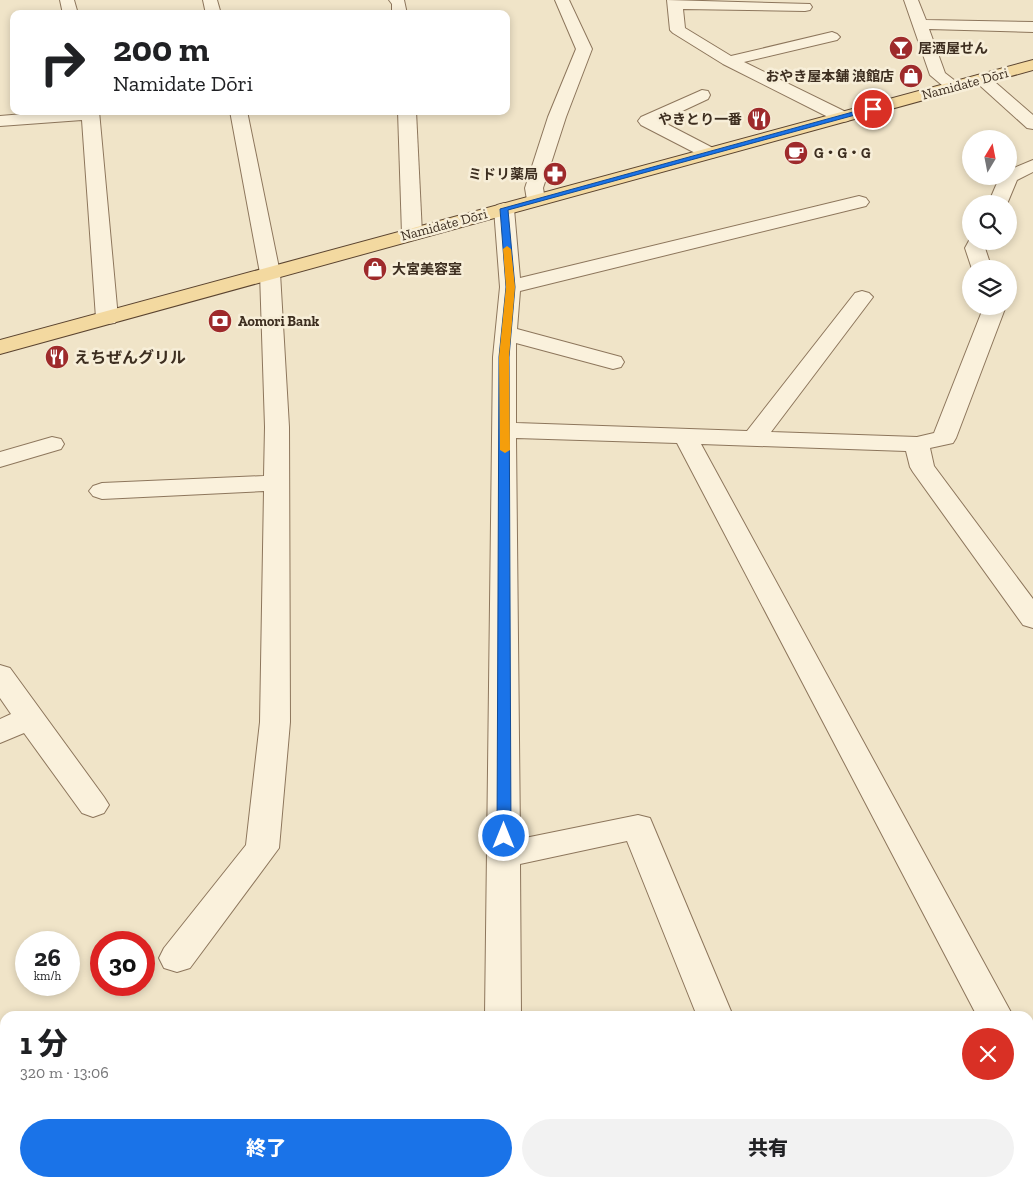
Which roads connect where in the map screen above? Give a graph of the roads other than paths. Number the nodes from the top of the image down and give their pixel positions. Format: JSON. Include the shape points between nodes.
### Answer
{"nodes":[{"id":1,"x":562,"y":0,"type":"edge"},
{"id":2,"x":910,"y":0,"type":"edge"},
{"id":3,"x":674,"y":2,"type":"edge"},
{"id":4,"x":805,"y":7,"type":"dead end"},
{"id":5,"x":919,"y":24,"type":"junction"},
{"id":6,"x":1033,"y":27,"type":"edge"},
{"id":7,"x":832,"y":37,"type":"dead end"},
{"id":8,"x":730,"y":61,"type":"junction"},
{"id":9,"x":1033,"y":66,"type":"edge"},
{"id":10,"x":982,"y":79,"type":"junction"},
{"id":11,"x":954,"y":87,"type":"junction"},
{"id":12,"x":702,"y":95,"type":"dead end"},
{"id":13,"x":60,"y":115,"type":"edge"},
{"id":14,"x":90,"y":115,"type":"edge"},
{"id":15,"x":239,"y":115,"type":"edge"},
{"id":16,"x":408,"y":115,"type":"edge"},
{"id":17,"x":842,"y":117,"type":"junction"},
{"id":18,"x":0,"y":121,"type":"edge"},
{"id":19,"x":1033,"y":124,"type":"edge"},
{"id":20,"x":709,"y":153,"type":"junction"},
{"id":21,"x":1033,"y":165,"type":"edge"},
{"id":22,"x":1001,"y":195,"type":"edge"},
{"id":23,"x":536,"y":200,"type":"junction"},
{"id":24,"x":859,"y":202,"type":"dead end"},
{"id":25,"x":504,"y":209,"type":"junction"},
{"id":26,"x":412,"y":234,"type":"junction"},
{"id":27,"x":270,"y":273,"type":"junction"},
{"id":28,"x":510,"y":287,"type":"junction"},
{"id":29,"x":862,"y":297,"type":"dead end"},
{"id":30,"x":992,"y":315,"type":"edge"},
{"id":31,"x":107,"y":318,"type":"junction"},
{"id":32,"x":506,"y":334,"type":"junction"},
{"id":33,"x":0,"y":347,"type":"edge"},
{"id":34,"x":613,"y":362,"type":"dead end"},
{"id":35,"x":505,"y":430,"type":"junction"},
{"id":36,"x":685,"y":436,"type":"junction"},
{"id":37,"x":753,"y":439,"type":"junction"},
{"id":38,"x":52,"y":444,"type":"dead end"},
{"id":39,"x":917,"y":444,"type":"junction"},
{"id":40,"x":0,"y":460,"type":"edge"},
{"id":41,"x":277,"y":483,"type":"junction"},
{"id":42,"x":102,"y":491,"type":"dead end"},
{"id":43,"x":1033,"y":619,"type":"edge"},
{"id":44,"x":0,"y":675,"type":"edge"},
{"id":45,"x":29,"y":718,"type":"junction"},
{"id":46,"x":0,"y":732,"type":"edge"},
{"id":47,"x":93,"y":805,"type":"dead end"},
{"id":48,"x":504,"y":855,"type":"junction"},
{"id":49,"x":177,"y":958,"type":"dead end"},
{"id":50,"x":504,"y":1011,"type":"edge"},
{"id":51,"x":713,"y":1011,"type":"edge"},
{"id":52,"x":992,"y":1011,"type":"edge"}],
"edges":[{"from":1,"to":23,"type":"street","via":[[584,49],[534,188]]},
{"from":2,"to":5,"type":"street"},
{"from":3,"to":4,"type":"street"},
{"from":3,"to":8,"type":"street","via":[[678,30]]},
{"from":5,"to":6,"type":"street"},
{"from":5,"to":11,"type":"street","via":[[938,75]]},
{"from":7,"to":8,"type":"street"},
{"from":8,"to":17,"type":"street"},
{"from":9,"to":10,"type":"main road","name":"Namidate Dōri"},
{"from":10,"to":11,"type":"main road","name":"Namidate Dōri"},
{"from":10,"to":19,"type":"street"},
{"from":11,"to":17,"type":"main road","name":"Namidate Dōri"},
{"from":12,"to":20,"type":"street","via":[[647,121]]},
{"from":13,"to":18,"type":"street"},
{"from":14,"to":31,"type":"street"},
{"from":15,"to":27,"type":"street"},
{"from":16,"to":26,"type":"street"},
{"from":17,"to":20,"type":"main road","name":"Namidate Dōri"},
{"from":20,"to":23,"type":"main road","name":"Namidate Dōri"},
{"from":21,"to":22,"type":"street","via":[[1009,177]]},
{"from":23,"to":25,"type":"main road","name":"Namidate Dōri"},
{"from":24,"to":28,"type":"street"},
{"from":25,"to":26,"type":"main road","name":"Namidate Dōri"},
{"from":25,"to":28,"type":"street"},
{"from":26,"to":27,"type":"main road","name":"Namidate Dōri"},
{"from":27,"to":31,"type":"main road","name":"Namidate Dōri"},
{"from":27,"to":41,"type":"street"},
{"from":28,"to":32,"type":"street"},
{"from":29,"to":37,"type":"street"},
{"from":30,"to":39,"type":"street","via":[[944,438]]},
{"from":31,"to":33,"type":"main road","name":"Namidate Dōri"},
{"from":32,"to":34,"type":"street"},
{"from":32,"to":35,"type":"street"},
{"from":35,"to":36,"type":"street"},
{"from":35,"to":48,"type":"street"},
{"from":36,"to":37,"type":"street"},
{"from":36,"to":52,"type":"street"},
{"from":37,"to":39,"type":"street"},
{"from":38,"to":40,"type":"street"},
{"from":39,"to":43,"type":"street","via":[[922,467]]},
{"from":41,"to":42,"type":"street"},
{"from":41,"to":49,"type":"street","via":[[275,722],[262,848]]},
{"from":44,"to":45,"type":"street"},
{"from":45,"to":46,"type":"street"},
{"from":45,"to":47,"type":"street"},
{"from":48,"to":50,"type":"street"},
{"from":48,"to":51,"type":"street","via":[[638,827]]}]}
